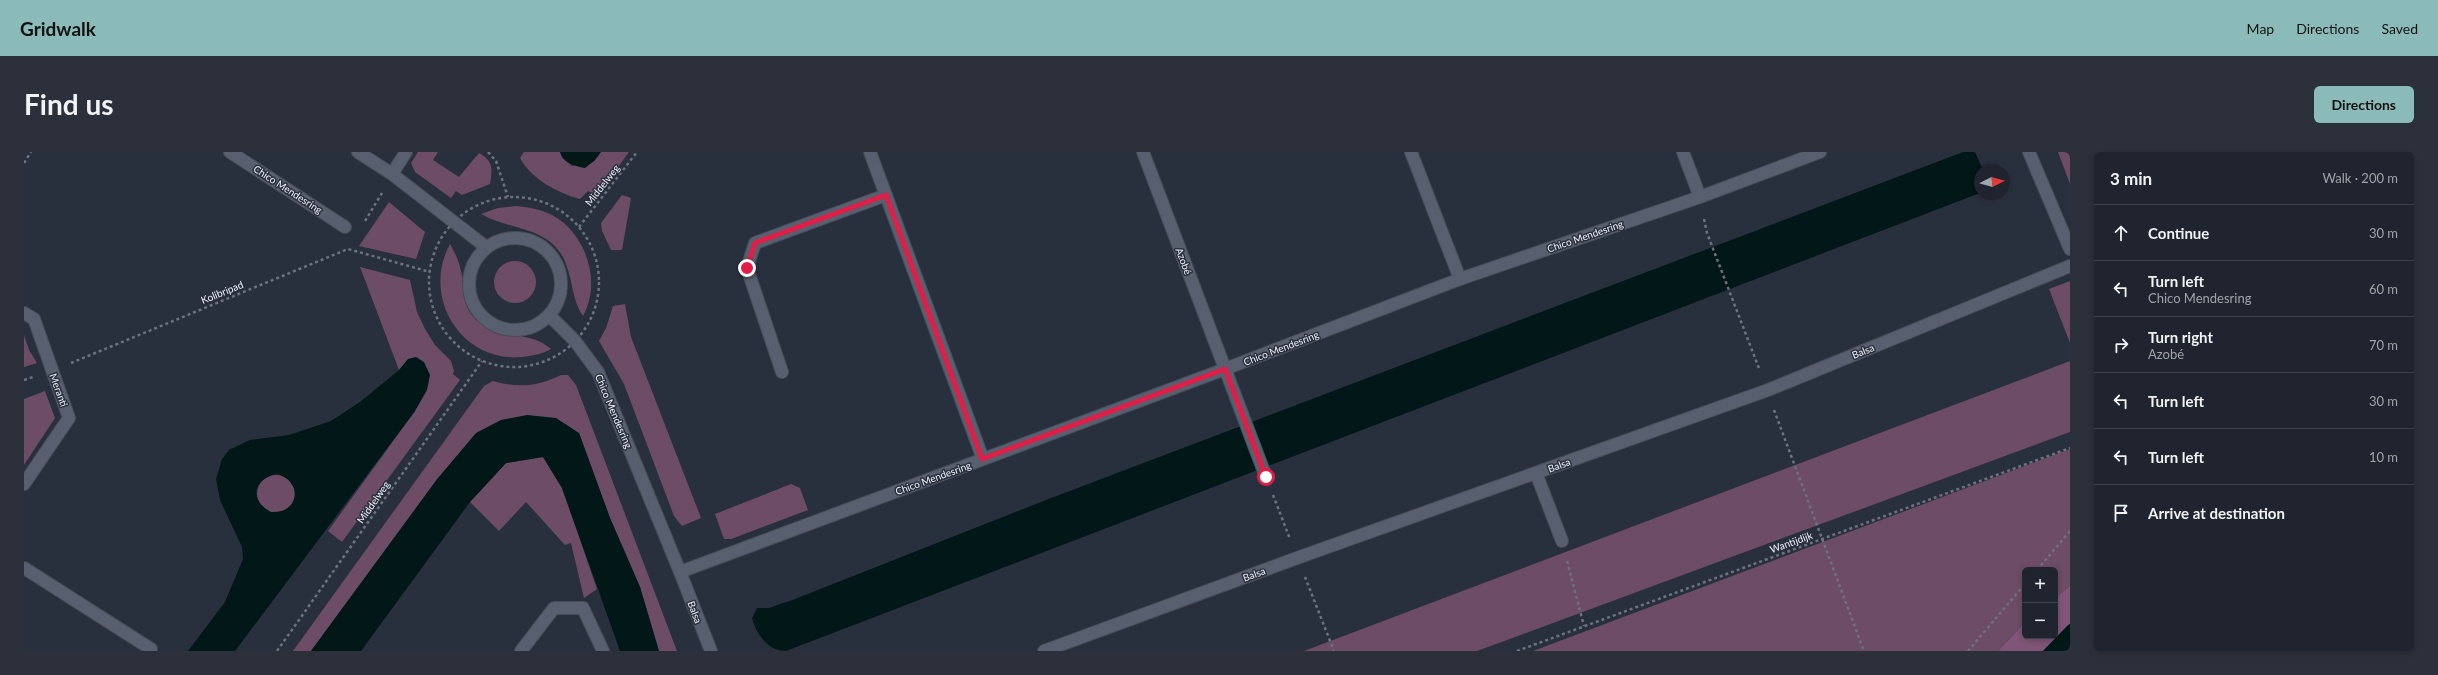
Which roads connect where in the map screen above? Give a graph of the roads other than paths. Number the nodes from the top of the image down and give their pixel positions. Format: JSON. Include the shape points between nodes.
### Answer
{"nodes":[{"id":1,"x":230,"y":152,"type":"edge"},
{"id":2,"x":358,"y":152,"type":"edge"},
{"id":3,"x":406,"y":152,"type":"edge"},
{"id":4,"x":870,"y":152,"type":"edge"},
{"id":5,"x":1143,"y":152,"type":"edge"},
{"id":6,"x":1411,"y":152,"type":"edge"},
{"id":7,"x":1683,"y":152,"type":"edge"},
{"id":8,"x":1820,"y":152,"type":"edge"},
{"id":9,"x":2028,"y":152,"type":"edge"},
{"id":10,"x":392,"y":174,"type":"junction"},
{"id":11,"x":886,"y":195,"type":"junction"},
{"id":12,"x":1700,"y":197,"type":"junction"},
{"id":13,"x":345,"y":227,"type":"dead end"},
{"id":14,"x":486,"y":247,"type":"junction"},
{"id":15,"x":2070,"y":249,"type":"edge"},
{"id":16,"x":2070,"y":266,"type":"edge"},
{"id":17,"x":1460,"y":279,"type":"junction"},
{"id":18,"x":24,"y":313,"type":"edge"},
{"id":19,"x":549,"y":315,"type":"junction"},
{"id":20,"x":1225,"y":369,"type":"junction"},
{"id":21,"x":782,"y":372,"type":"dead end"},
{"id":22,"x":982,"y":459,"type":"junction"},
{"id":23,"x":1536,"y":473,"type":"junction"},
{"id":24,"x":1266,"y":477,"type":"dead end"},
{"id":25,"x":24,"y":484,"type":"edge"},
{"id":26,"x":1562,"y":541,"type":"road end"},
{"id":27,"x":24,"y":568,"type":"edge"},
{"id":28,"x":680,"y":572,"type":"junction"},
{"id":29,"x":151,"y":649,"type":"dead end"},
{"id":30,"x":521,"y":651,"type":"edge"},
{"id":31,"x":603,"y":651,"type":"edge"},
{"id":32,"x":711,"y":651,"type":"edge"},
{"id":33,"x":1044,"y":651,"type":"edge"}],
"edges":[{"from":1,"to":13,"type":"street","name":"Chico Mendesring"},
{"from":2,"to":10,"type":"street"},
{"from":3,"to":10,"type":"street"},
{"from":4,"to":11,"type":"street"},
{"from":5,"to":20,"type":"street","name":"Azobé"},
{"from":6,"to":17,"type":"street"},
{"from":7,"to":12,"type":"street"},
{"from":8,"to":12,"type":"street","name":"Chico Mendesring"},
{"from":9,"to":15,"type":"street"},
{"from":10,"to":14,"type":"street"},
{"from":11,"to":21,"type":"street","via":[[755,243],[747,268]]},
{"from":11,"to":22,"type":"street"},
{"from":12,"to":17,"type":"street","name":"Chico Mendesring"},
{"from":14,"to":19,"type":"street","via":[[499,240],[514,237],[529,239],[543,246],[560,272],[558,302]]},
{"from":14,"to":19,"type":"street","via":[[477,257],[468,284],[471,298],[486,320],[498,327],[526,329],[539,324]]},
{"from":16,"to":23,"type":"street","name":"Balsa","via":[[1768,390]]},
{"from":17,"to":20,"type":"street","name":"Chico Mendesring"},
{"from":18,"to":25,"type":"street","name":"Meranti","via":[[34,319],[69,418]]},
{"from":19,"to":28,"type":"street","name":"Chico Mendesring","via":[[575,341],[598,372]]},
{"from":20,"to":22,"type":"street","name":"Chico Mendesring"},
{"from":20,"to":24,"type":"street","name":"Azobé"},
{"from":22,"to":28,"type":"street","name":"Chico Mendesring"},
{"from":23,"to":26,"type":"street"},
{"from":23,"to":33,"type":"street","name":"Balsa"},
{"from":27,"to":29,"type":"street"},
{"from":28,"to":32,"type":"street","name":"Balsa"},
{"from":30,"to":31,"type":"street","via":[[554,608],[583,608]]}]}
